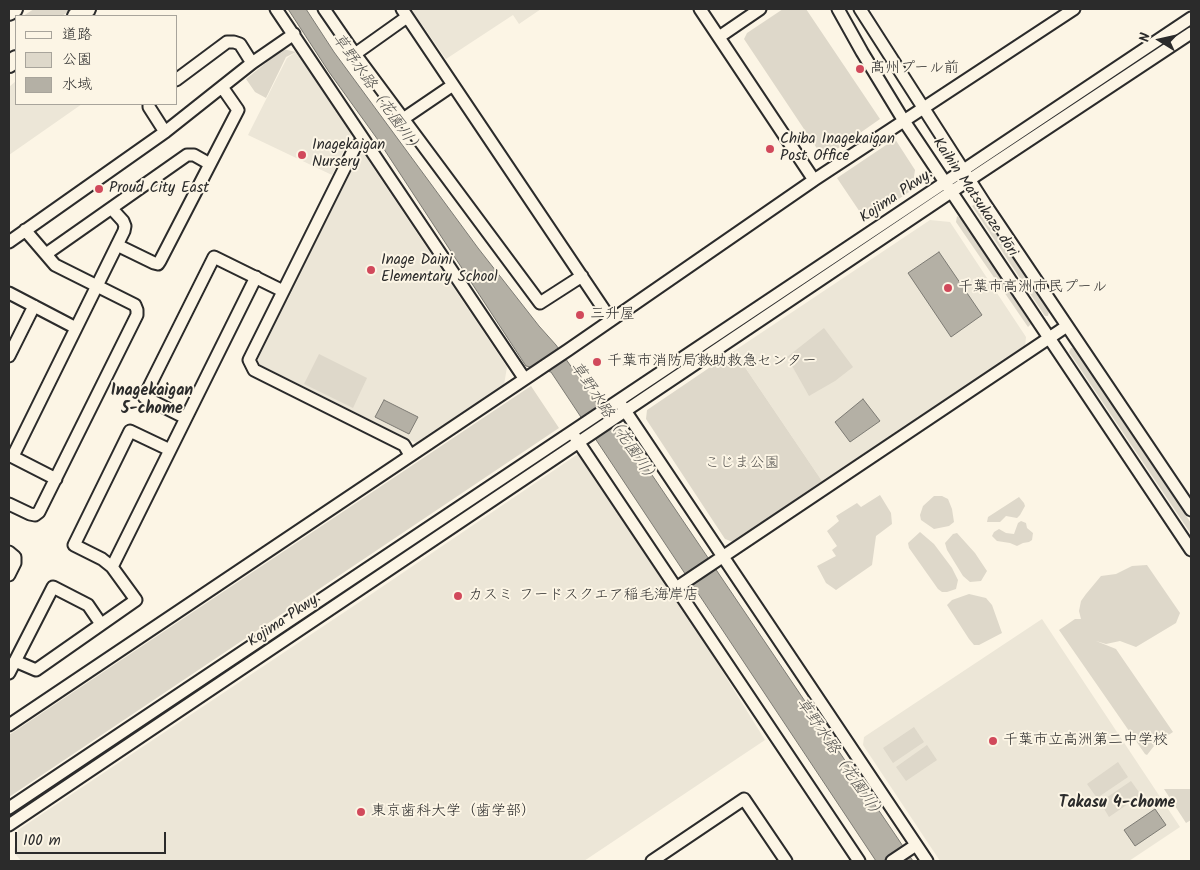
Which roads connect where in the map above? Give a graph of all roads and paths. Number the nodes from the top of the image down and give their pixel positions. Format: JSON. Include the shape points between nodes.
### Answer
{"nodes":[{"id":1,"x":14,"y":9,"type":"edge"},
{"id":2,"x":276,"y":9,"type":"edge"},
{"id":3,"x":700,"y":9,"type":"edge"},
{"id":4,"x":760,"y":9,"type":"edge"},
{"id":5,"x":838,"y":9,"type":"edge"},
{"id":6,"x":860,"y":9,"type":"edge"},
{"id":7,"x":1074,"y":9,"type":"edge"},
{"id":8,"x":330,"y":11,"type":"edge"},
{"id":9,"x":9,"y":12,"type":"edge"},
{"id":10,"x":405,"y":13,"type":"edge"},
{"id":11,"x":1191,"y":18,"type":"edge"},
{"id":12,"x":1191,"y":33,"type":"edge"},
{"id":13,"x":294,"y":34,"type":"junction"},
{"id":14,"x":719,"y":37,"type":"junction"},
{"id":15,"x":355,"y":54,"type":"junction"},
{"id":16,"x":252,"y":62,"type":"junction"},
{"id":17,"x":178,"y":79,"type":"edge"},
{"id":18,"x":453,"y":85,"type":"junction"},
{"id":19,"x":222,"y":86,"type":"junction"},
{"id":20,"x":149,"y":105,"type":"edge"},
{"id":21,"x":924,"y":108,"type":"junction"},
{"id":22,"x":403,"y":119,"type":"junction"},
{"id":23,"x":904,"y":121,"type":"junction"},
{"id":24,"x":165,"y":132,"type":"junction"},
{"id":25,"x":364,"y":140,"type":"junction"},
{"id":26,"x":210,"y":164,"type":"junction"},
{"id":27,"x":967,"y":175,"type":"junction"},
{"id":28,"x":814,"y":180,"type":"junction"},
{"id":29,"x":948,"y":188,"type":"junction"},
{"id":30,"x":112,"y":209,"type":"junction"},
{"id":31,"x":25,"y":230,"type":"junction"},
{"id":32,"x":9,"y":242,"type":"edge"},
{"id":33,"x":117,"y":245,"type":"junction"},
{"id":34,"x":46,"y":254,"type":"junction"},
{"id":35,"x":582,"y":276,"type":"junction"},
{"id":36,"x":256,"y":277,"type":"junction"},
{"id":37,"x":97,"y":286,"type":"junction"},
{"id":38,"x":283,"y":291,"type":"junction"},
{"id":39,"x":9,"y":294,"type":"edge"},
{"id":40,"x":34,"y":306,"type":"junction"},
{"id":41,"x":611,"y":320,"type":"junction"},
{"id":42,"x":1067,"y":326,"type":"junction"},
{"id":43,"x":76,"y":328,"type":"junction"},
{"id":44,"x":1049,"y":338,"type":"junction"},
{"id":45,"x":9,"y":356,"type":"edge"},
{"id":46,"x":528,"y":376,"type":"junction"},
{"id":47,"x":618,"y":400,"type":"junction"},
{"id":48,"x":625,"y":411,"type":"junction"},
{"id":49,"x":186,"y":418,"type":"junction"},
{"id":50,"x":571,"y":432,"type":"junction"},
{"id":51,"x":578,"y":442,"type":"junction"},
{"id":52,"x":170,"y":450,"type":"junction"},
{"id":53,"x":11,"y":455,"type":"edge"},
{"id":54,"x":410,"y":456,"type":"junction"},
{"id":55,"x":56,"y":479,"type":"junction"},
{"id":56,"x":9,"y":504,"type":"edge"},
{"id":57,"x":1191,"y":510,"type":"edge"},
{"id":58,"x":1191,"y":550,"type":"edge"},
{"id":59,"x":9,"y":552,"type":"edge"},
{"id":60,"x":723,"y":557,"type":"junction"},
{"id":61,"x":112,"y":566,"type":"junction"},
{"id":62,"x":9,"y":576,"type":"edge"},
{"id":63,"x":676,"y":588,"type":"junction"},
{"id":64,"x":101,"y":624,"type":"junction"},
{"id":65,"x":15,"y":661,"type":"junction"},
{"id":66,"x":9,"y":673,"type":"edge"},
{"id":67,"x":9,"y":725,"type":"edge"},
{"id":68,"x":9,"y":808,"type":"edge"},
{"id":69,"x":9,"y":825,"type":"edge"},
{"id":70,"x":916,"y":845,"type":"junction"},
{"id":71,"x":784,"y":858,"type":"edge"},
{"id":72,"x":652,"y":861,"type":"edge"},
{"id":73,"x":771,"y":861,"type":"edge"},
{"id":74,"x":859,"y":861,"type":"edge"},
{"id":75,"x":892,"y":861,"type":"edge"},
{"id":76,"x":926,"y":861,"type":"edge"}],
"edges":[{"from":1,"to":9,"type":"highway"},
{"from":2,"to":13,"type":"street"},
{"from":3,"to":14,"type":"street"},
{"from":4,"to":14,"type":"street"},
{"from":5,"to":23,"type":"street","name":"Kaihin Matsukaze dōri"},
{"from":6,"to":21,"type":"street","name":"Kaihin Matsukaze dōri"},
{"from":7,"to":21,"type":"street"},
{"from":8,"to":15,"type":"street"},
{"from":10,"to":15,"type":"street"},
{"from":10,"to":18,"type":"street"},
{"from":11,"to":27,"type":"street","name":"Kojima Pkwy."},
{"from":12,"to":27,"type":"street","name":"Kojima Pkwy."},
{"from":13,"to":16,"type":"street"},
{"from":13,"to":25,"type":"street"},
{"from":14,"to":28,"type":"street"},
{"from":15,"to":22,"type":"street"},
{"from":16,"to":17,"type":"street","via":[[240,44],[227,42]]},
{"from":16,"to":19,"type":"street"},
{"from":18,"to":22,"type":"street"},
{"from":18,"to":35,"type":"street"},
{"from":19,"to":24,"type":"street"},
{"from":19,"to":26,"type":"street","via":[[238,110]]},
{"from":20,"to":24,"type":"street"},
{"from":21,"to":23,"type":"street"},
{"from":21,"to":27,"type":"street","name":"Kaihin Matsukaze dōri"},
{"from":22,"to":35,"type":"street","via":[[540,303]]},
{"from":23,"to":28,"type":"street"},
{"from":23,"to":29,"type":"street","name":"Kaihin Matsukaze dōri"},
{"from":24,"to":31,"type":"street"},
{"from":25,"to":38,"type":"street","via":[[355,147]]},
{"from":25,"to":46,"type":"street"},
{"from":26,"to":30,"type":"street","via":[[188,155]]},
{"from":26,"to":33,"type":"street","via":[[158,264]]},
{"from":27,"to":29,"type":"street","name":"Kojima Pkwy."},
{"from":27,"to":42,"type":"street","name":"Kaihin Matsukaze dōri"},
{"from":28,"to":41,"type":"street"},
{"from":29,"to":44,"type":"street","name":"Kaihin Matsukaze dōri"},
{"from":29,"to":47,"type":"street","name":"Kojima Pkwy."},
{"from":29,"to":48,"type":"street","name":"Kojima Pkwy."},
{"from":30,"to":33,"type":"street","via":[[125,226]]},
{"from":30,"to":34,"type":"street"},
{"from":31,"to":32,"type":"street"},
{"from":31,"to":34,"type":"street"},
{"from":33,"to":37,"type":"street"},
{"from":34,"to":37,"type":"street","via":[[55,265]]},
{"from":35,"to":41,"type":"street"},
{"from":36,"to":38,"type":"street"},
{"from":36,"to":49,"type":"street"},
{"from":36,"to":49,"type":"street","via":[[214,257],[144,397]]},
{"from":37,"to":43,"type":"street"},
{"from":37,"to":55,"type":"street","via":[[135,305],[137,315]]},
{"from":38,"to":54,"type":"street","via":[[249,360],[254,370],[404,445]]},
{"from":39,"to":40,"type":"street"},
{"from":40,"to":43,"type":"street"},
{"from":40,"to":45,"type":"street"},
{"from":41,"to":46,"type":"street"},
{"from":42,"to":44,"type":"street"},
{"from":42,"to":57,"type":"street","name":"Kaihin Matsukaze dōri"},
{"from":43,"to":53,"type":"street"},
{"from":44,"to":58,"type":"street","name":"Kaihin Matsukaze dōri"},
{"from":44,"to":60,"type":"street"},
{"from":46,"to":54,"type":"street"},
{"from":47,"to":48,"type":"street"},
{"from":47,"to":50,"type":"street","name":"Kojima Pkwy."},
{"from":48,"to":51,"type":"street","name":"Kojima Pkwy."},
{"from":48,"to":60,"type":"street"},
{"from":49,"to":52,"type":"street"},
{"from":50,"to":51,"type":"street"},
{"from":50,"to":68,"type":"street","name":"Kojima Pkwy."},
{"from":51,"to":63,"type":"street"},
{"from":51,"to":69,"type":"street","name":"Kojima Pkwy."},
{"from":52,"to":61,"type":"street"},
{"from":52,"to":61,"type":"street","via":[[130,431],[74,545]]},
{"from":53,"to":55,"type":"street"},
{"from":54,"to":67,"type":"street"},
{"from":55,"to":56,"type":"street","via":[[35,515]]},
{"from":59,"to":62,"type":"street","via":[[15,563]]},
{"from":60,"to":63,"type":"street"},
{"from":60,"to":70,"type":"street"},
{"from":61,"to":64,"type":"street","via":[[136,600]]},
{"from":63,"to":74,"type":"street"},
{"from":64,"to":65,"type":"street","via":[[36,670]]},
{"from":64,"to":65,"type":"street","via":[[88,605],[52,587]]},
{"from":65,"to":66,"type":"street"},
{"from":70,"to":75,"type":"street"},
{"from":70,"to":76,"type":"street"},
{"from":71,"to":72,"type":"street","via":[[744,799]]},
{"from":71,"to":73,"type":"street"}]}
